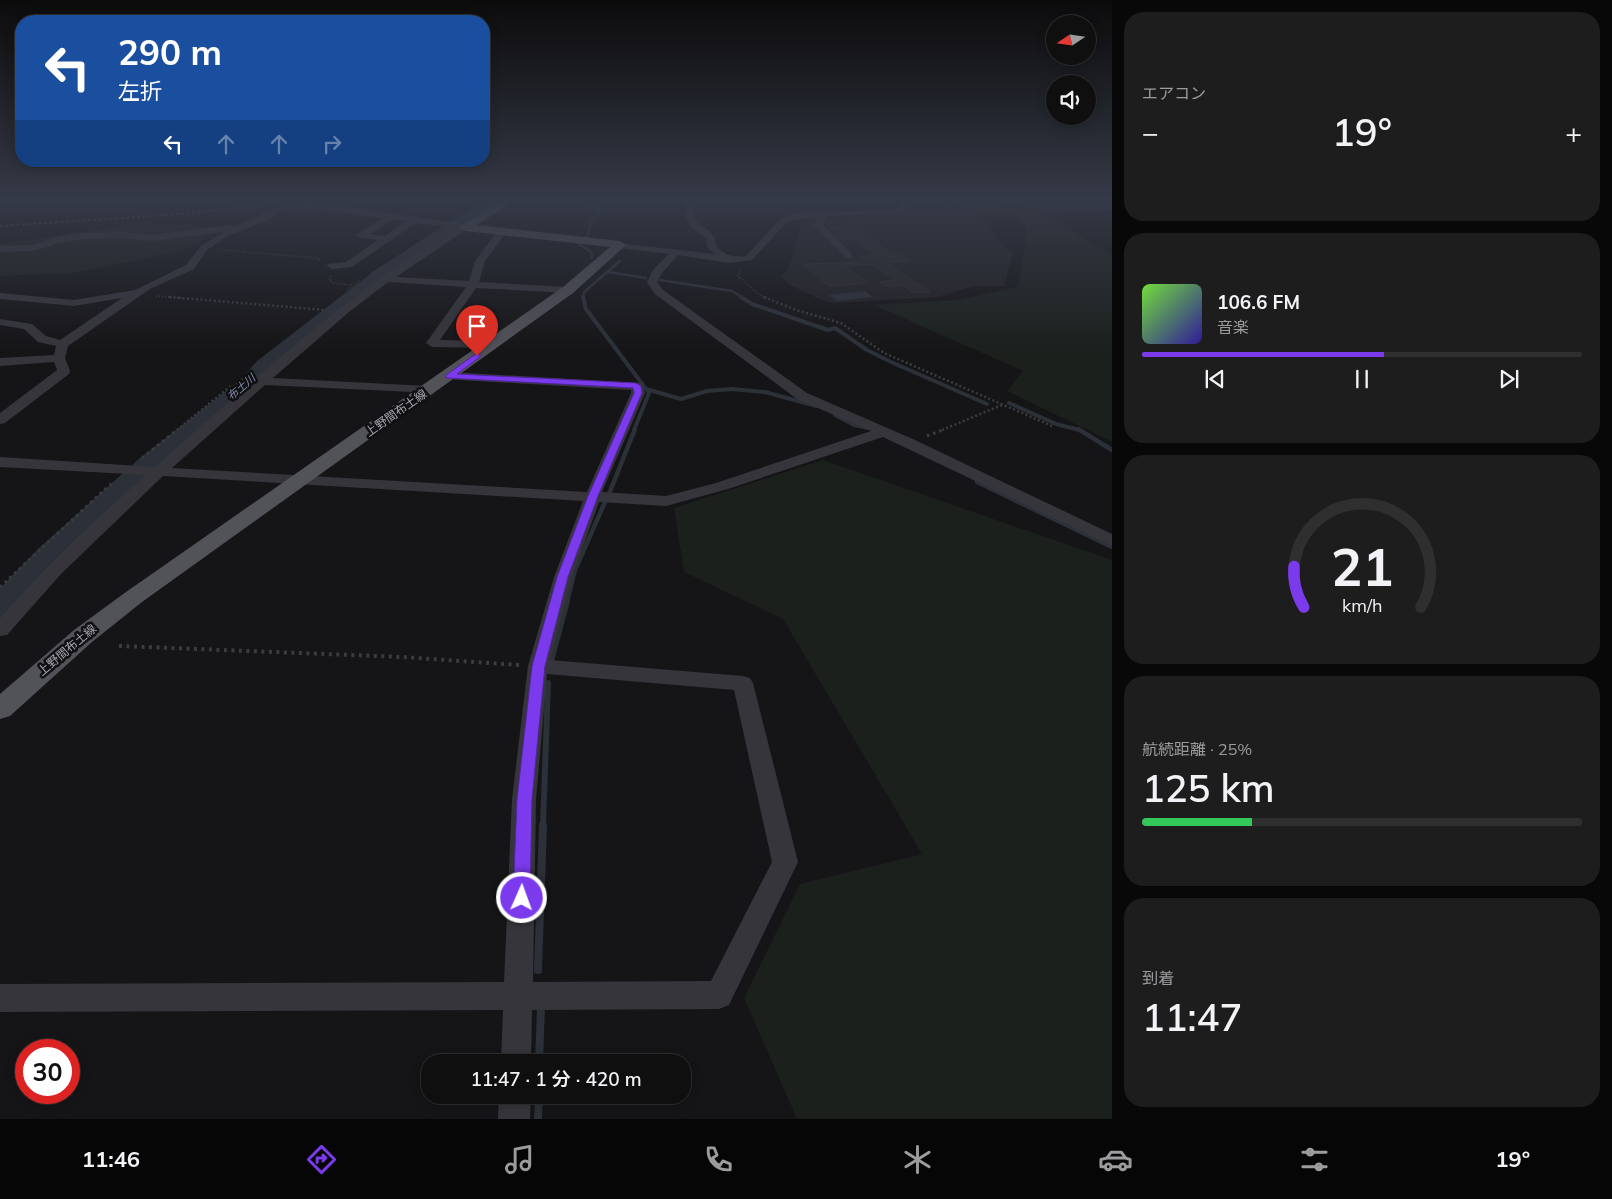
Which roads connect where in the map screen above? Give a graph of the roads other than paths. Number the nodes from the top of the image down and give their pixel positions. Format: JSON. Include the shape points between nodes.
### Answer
{"nodes":[{"id":1,"x":203,"y":249,"type":"edge"},
{"id":2,"x":371,"y":249,"type":"edge"},
{"id":3,"x":426,"y":249,"type":"edge"},
{"id":4,"x":489,"y":249,"type":"edge"},
{"id":5,"x":615,"y":249,"type":"edge"},
{"id":6,"x":649,"y":249,"type":"edge"},
{"id":7,"x":715,"y":249,"type":"edge"},
{"id":8,"x":757,"y":249,"type":"edge"},
{"id":9,"x":842,"y":249,"type":"edge"},
{"id":10,"x":675,"y":253,"type":"junction"},
{"id":11,"x":849,"y":256,"type":"dead end"},
{"id":12,"x":729,"y":260,"type":"junction"},
{"id":13,"x":332,"y":266,"type":"road end"},
{"id":14,"x":384,"y":279,"type":"junction"},
{"id":15,"x":472,"y":284,"type":"junction"},
{"id":16,"x":568,"y":290,"type":"junction"},
{"id":17,"x":140,"y":292,"type":"junction"},
{"id":18,"x":2,"y":298,"type":"edge"},
{"id":19,"x":0,"y":322,"type":"edge"},
{"id":20,"x":62,"y":344,"type":"junction"},
{"id":21,"x":491,"y":345,"type":"junction"},
{"id":22,"x":59,"y":358,"type":"junction"},
{"id":23,"x":0,"y":362,"type":"edge"},
{"id":24,"x":449,"y":376,"type":"junction"},
{"id":25,"x":262,"y":381,"type":"junction"},
{"id":26,"x":428,"y":390,"type":"junction"},
{"id":27,"x":3,"y":415,"type":"edge"},
{"id":28,"x":884,"y":432,"type":"junction"},
{"id":29,"x":0,"y":462,"type":"edge"},
{"id":30,"x":158,"y":471,"type":"junction"},
{"id":31,"x":302,"y":480,"type":"junction"},
{"id":32,"x":593,"y":496,"type":"junction"},
{"id":33,"x":1112,"y":541,"type":"edge"},
{"id":34,"x":0,"y":630,"type":"edge"},
{"id":35,"x":538,"y":666,"type":"junction"},
{"id":36,"x":0,"y":709,"type":"edge"},
{"id":37,"x":518,"y":997,"type":"junction"},
{"id":38,"x":0,"y":998,"type":"edge"},
{"id":39,"x":516,"y":1054,"type":"edge"},
{"id":40,"x":515,"y":1104,"type":"edge"},
{"id":41,"x":514,"y":1119,"type":"edge"}],
"edges":[{"from":1,"to":17,"type":"street","via":[[190,267]]},
{"from":2,"to":13,"type":"street","via":[[348,265]]},
{"from":3,"to":14,"type":"street"},
{"from":4,"to":15,"type":"street","via":[[480,261]]},
{"from":5,"to":16,"type":"main road","name":"上野間布土線"},
{"from":6,"to":10,"type":"street"},
{"from":7,"to":12,"type":"street"},
{"from":8,"to":12,"type":"street","via":[[749,258]]},
{"from":9,"to":11,"type":"street"},
{"from":10,"to":12,"type":"street"},
{"from":10,"to":28,"type":"street","via":[[652,282],[659,292],[802,396]]},
{"from":14,"to":15,"type":"street"},
{"from":14,"to":25,"type":"street"},
{"from":15,"to":16,"type":"street"},
{"from":15,"to":21,"type":"street","via":[[432,343]]},
{"from":16,"to":21,"type":"main road","name":"上野間布土線"},
{"from":17,"to":18,"type":"street","via":[[74,303]]},
{"from":17,"to":20,"type":"street"},
{"from":19,"to":20,"type":"street","via":[[28,326],[42,339]]},
{"from":20,"to":22,"type":"street"},
{"from":21,"to":24,"type":"main road","name":"上野間布土線"},
{"from":22,"to":23,"type":"street"},
{"from":22,"to":27,"type":"street","via":[[64,370]]},
{"from":24,"to":26,"type":"main road","name":"上野間布土線"},
{"from":24,"to":32,"type":"street","via":[[636,386],[638,393]]},
{"from":25,"to":26,"type":"street"},
{"from":25,"to":30,"type":"street"},
{"from":26,"to":31,"type":"main road","name":"上野間布土線"},
{"from":28,"to":32,"type":"street","via":[[722,486],[666,501]]},
{"from":28,"to":33,"type":"street"},
{"from":29,"to":30,"type":"street"},
{"from":30,"to":31,"type":"street"},
{"from":30,"to":34,"type":"street","via":[[66,557]]},
{"from":31,"to":32,"type":"street"},
{"from":31,"to":36,"type":"main road","name":"上野間布土線","via":[[134,596]]},
{"from":32,"to":35,"type":"street","via":[[562,577]]},
{"from":35,"to":37,"type":"street","via":[[524,799]]},
{"from":35,"to":37,"type":"street","via":[[743,683],[785,862],[719,995]]},
{"from":37,"to":38,"type":"street"},
{"from":37,"to":39,"type":"street"},
{"from":40,"to":41,"type":"street"}]}
